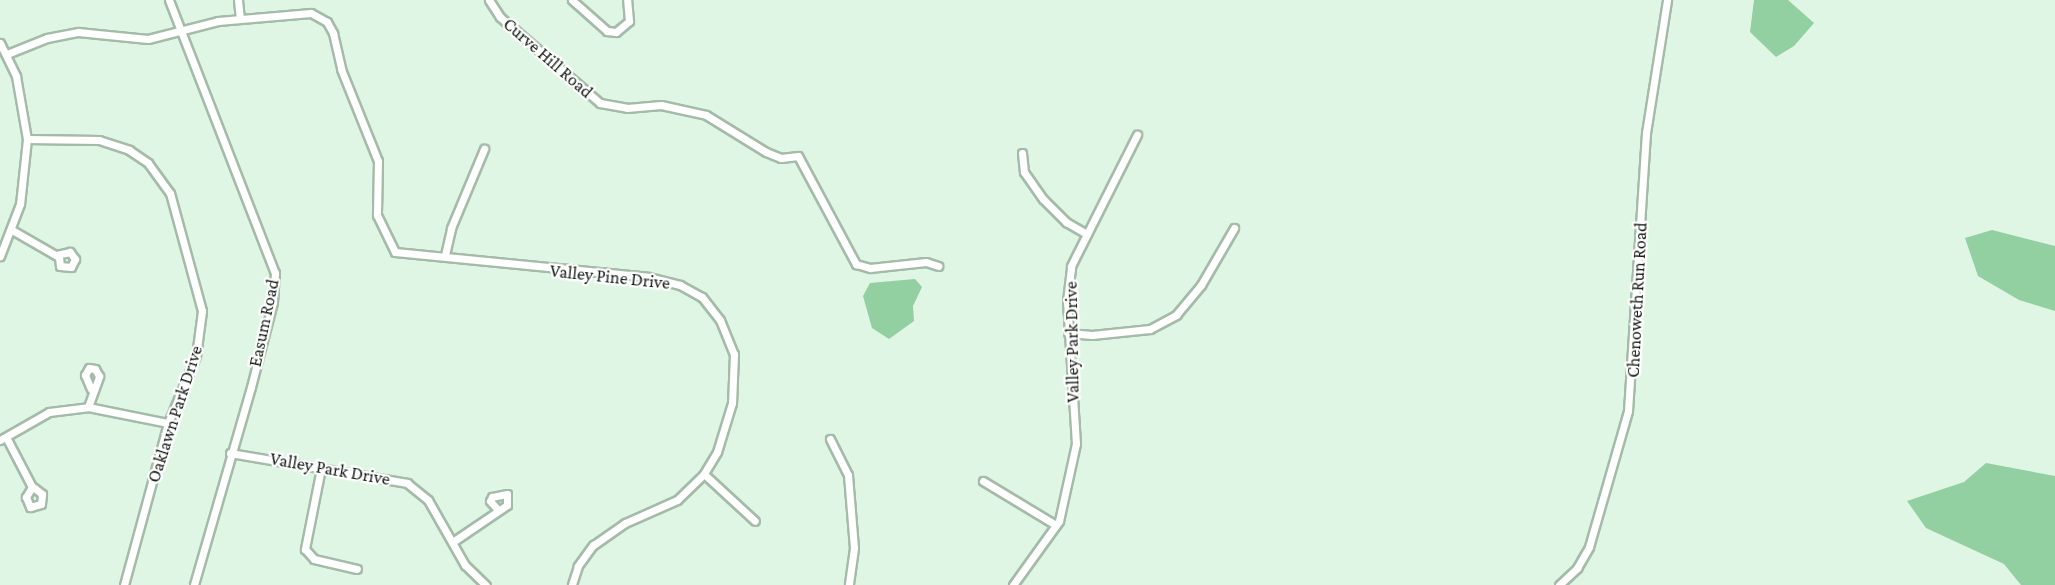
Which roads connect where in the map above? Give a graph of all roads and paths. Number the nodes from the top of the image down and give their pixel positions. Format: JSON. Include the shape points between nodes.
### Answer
{"nodes":[{"id":1,"x":169,"y":0,"type":"edge"},
{"id":2,"x":238,"y":0,"type":"edge"},
{"id":3,"x":489,"y":0,"type":"edge"},
{"id":4,"x":572,"y":0,"type":"edge"},
{"id":5,"x":627,"y":0,"type":"edge"},
{"id":6,"x":1667,"y":0,"type":"edge"},
{"id":7,"x":240,"y":18,"type":"junction"},
{"id":8,"x":180,"y":30,"type":"junction"},
{"id":9,"x":0,"y":43,"type":"edge"},
{"id":10,"x":7,"y":54,"type":"junction"},
{"id":11,"x":1137,"y":135,"type":"dead end"},
{"id":12,"x":27,"y":139,"type":"junction"},
{"id":13,"x":484,"y":149,"type":"dead end"},
{"id":14,"x":1022,"y":153,"type":"dead end"},
{"id":15,"x":1234,"y":228,"type":"dead end"},
{"id":16,"x":12,"y":230,"type":"junction"},
{"id":17,"x":1087,"y":234,"type":"junction"},
{"id":18,"x":56,"y":255,"type":"dead end"},
{"id":19,"x":445,"y":255,"type":"junction"},
{"id":20,"x":0,"y":256,"type":"edge"},
{"id":21,"x":938,"y":266,"type":"dead end"},
{"id":22,"x":1068,"y":333,"type":"junction"},
{"id":23,"x":92,"y":389,"type":"dead end"},
{"id":24,"x":88,"y":407,"type":"junction"},
{"id":25,"x":168,"y":423,"type":"junction"},
{"id":26,"x":3,"y":439,"type":"edge"},
{"id":27,"x":830,"y":439,"type":"dead end"},
{"id":28,"x":230,"y":453,"type":"junction"},
{"id":29,"x":321,"y":468,"type":"junction"},
{"id":30,"x":704,"y":474,"type":"junction"},
{"id":31,"x":983,"y":481,"type":"dead end"},
{"id":32,"x":33,"y":487,"type":"dead end"},
{"id":33,"x":498,"y":510,"type":"dead end"},
{"id":34,"x":755,"y":520,"type":"dead end"},
{"id":35,"x":1056,"y":525,"type":"junction"},
{"id":36,"x":454,"y":541,"type":"junction"},
{"id":37,"x":357,"y":569,"type":"dead end"},
{"id":38,"x":124,"y":585,"type":"edge"},
{"id":39,"x":194,"y":585,"type":"edge"},
{"id":40,"x":486,"y":585,"type":"edge"},
{"id":41,"x":572,"y":585,"type":"edge"},
{"id":42,"x":849,"y":585,"type":"edge"},
{"id":43,"x":1013,"y":585,"type":"edge"},
{"id":44,"x":1559,"y":585,"type":"edge"}],
"edges":[{"from":1,"to":8,"type":"street","name":"Easum Road"},
{"from":2,"to":7,"type":"street"},
{"from":3,"to":21,"type":"street","name":"Curve Hill Road","via":[[500,17],[595,101],[627,108],[661,105],[706,115],[766,153],[782,158],[798,156],[856,264],[870,268],[926,262]]},
{"from":4,"to":5,"type":"street","via":[[608,31],[616,32],[629,21]]},
{"from":6,"to":44,"type":"street","name":"Chenoweth Run Road","via":[[1646,133],[1628,411],[1589,547],[1577,568]]},
{"from":7,"to":8,"type":"street"},
{"from":7,"to":19,"type":"street","name":"Valley Pine Drive","via":[[304,12],[316,15],[330,27],[341,69],[378,161],[377,215],[395,252]]},
{"from":8,"to":10,"type":"street","via":[[148,39],[96,32],[63,34]]},
{"from":8,"to":28,"type":"street","name":"Easum Road","via":[[276,273],[273,302]]},
{"from":9,"to":10,"type":"street"},
{"from":10,"to":12,"type":"street","via":[[22,96]]},
{"from":11,"to":17,"type":"street","name":"Valley Park Drive"},
{"from":12,"to":16,"type":"street","via":[[24,184]]},
{"from":12,"to":25,"type":"street","name":"Oaklawn Park Drive","via":[[99,140],[120,146],[148,163],[170,193],[202,311],[202,330],[196,356]]},
{"from":13,"to":19,"type":"street","via":[[451,228]]},
{"from":14,"to":17,"type":"street","via":[[1024,172],[1043,199],[1065,222]]},
{"from":15,"to":22,"type":"street","via":[[1201,285],[1176,315],[1150,329],[1092,335]]},
{"from":16,"to":18,"type":"street","via":[[59,257],[60,266],[70,267],[75,259],[70,252]]},
{"from":16,"to":20,"type":"street"},
{"from":17,"to":22,"type":"street","name":"Valley Park Drive","via":[[1071,266]]},
{"from":19,"to":30,"type":"street","name":"Valley Pine Drive","via":[[515,267],[662,279],[702,297],[727,332],[735,369],[727,426]]},
{"from":22,"to":35,"type":"street","name":"Valley Park Drive","via":[[1076,444]]},
{"from":23,"to":24,"type":"street"},
{"from":24,"to":25,"type":"street"},
{"from":24,"to":26,"type":"street","via":[[49,412]]},
{"from":25,"to":38,"type":"street","name":"Oaklawn Park Drive"},
{"from":26,"to":32,"type":"street","via":[[32,487],[26,497],[30,507],[41,504],[42,494]]},
{"from":27,"to":42,"type":"street","via":[[848,475],[854,548]]},
{"from":28,"to":29,"type":"street","name":"Valley Park Drive"},
{"from":28,"to":39,"type":"street","name":"Easum Road"},
{"from":29,"to":36,"type":"street","name":"Valley Park Drive","via":[[407,483],[428,500]]},
{"from":29,"to":37,"type":"street","via":[[305,549],[314,559]]},
{"from":30,"to":34,"type":"street"},
{"from":30,"to":41,"type":"street","name":"Valley Pine Drive","via":[[677,500],[625,522],[600,538],[578,566]]},
{"from":31,"to":35,"type":"street"},
{"from":33,"to":36,"type":"street"},
{"from":35,"to":43,"type":"street","name":"Valley Park Drive"},
{"from":36,"to":40,"type":"street","name":"Valley Park Drive","via":[[465,565]]}]}
